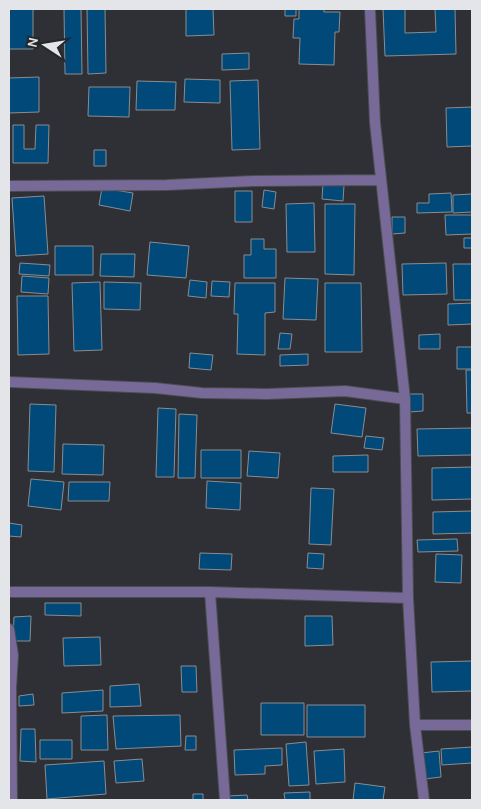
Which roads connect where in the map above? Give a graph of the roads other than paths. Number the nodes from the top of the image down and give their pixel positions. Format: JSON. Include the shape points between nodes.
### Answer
{"nodes":[{"id":1,"x":370,"y":9,"type":"edge"},
{"id":2,"x":380,"y":180,"type":"junction"},
{"id":3,"x":9,"y":186,"type":"edge"},
{"id":4,"x":9,"y":382,"type":"edge"},
{"id":5,"x":405,"y":399,"type":"junction"},
{"id":6,"x":9,"y":592,"type":"edge"},
{"id":7,"x":210,"y":592,"type":"junction"},
{"id":8,"x":408,"y":598,"type":"junction"},
{"id":9,"x":9,"y":629,"type":"edge"},
{"id":10,"x":415,"y":725,"type":"junction"},
{"id":11,"x":472,"y":725,"type":"edge"},
{"id":12,"x":11,"y":781,"type":"edge"},
{"id":13,"x":12,"y":800,"type":"edge"},
{"id":14,"x":225,"y":800,"type":"edge"},
{"id":15,"x":424,"y":800,"type":"edge"}],
"edges":[{"from":1,"to":2,"type":"street"},
{"from":2,"to":3,"type":"street"},
{"from":2,"to":5,"type":"street"},
{"from":4,"to":5,"type":"street","via":[[211,393],[338,391]]},
{"from":5,"to":8,"type":"street"},
{"from":6,"to":7,"type":"street"},
{"from":7,"to":8,"type":"street"},
{"from":7,"to":14,"type":"street"},
{"from":8,"to":10,"type":"street"},
{"from":9,"to":12,"type":"street","via":[[13,655]]},
{"from":10,"to":11,"type":"street"},
{"from":10,"to":15,"type":"street"},
{"from":12,"to":13,"type":"street"}]}
